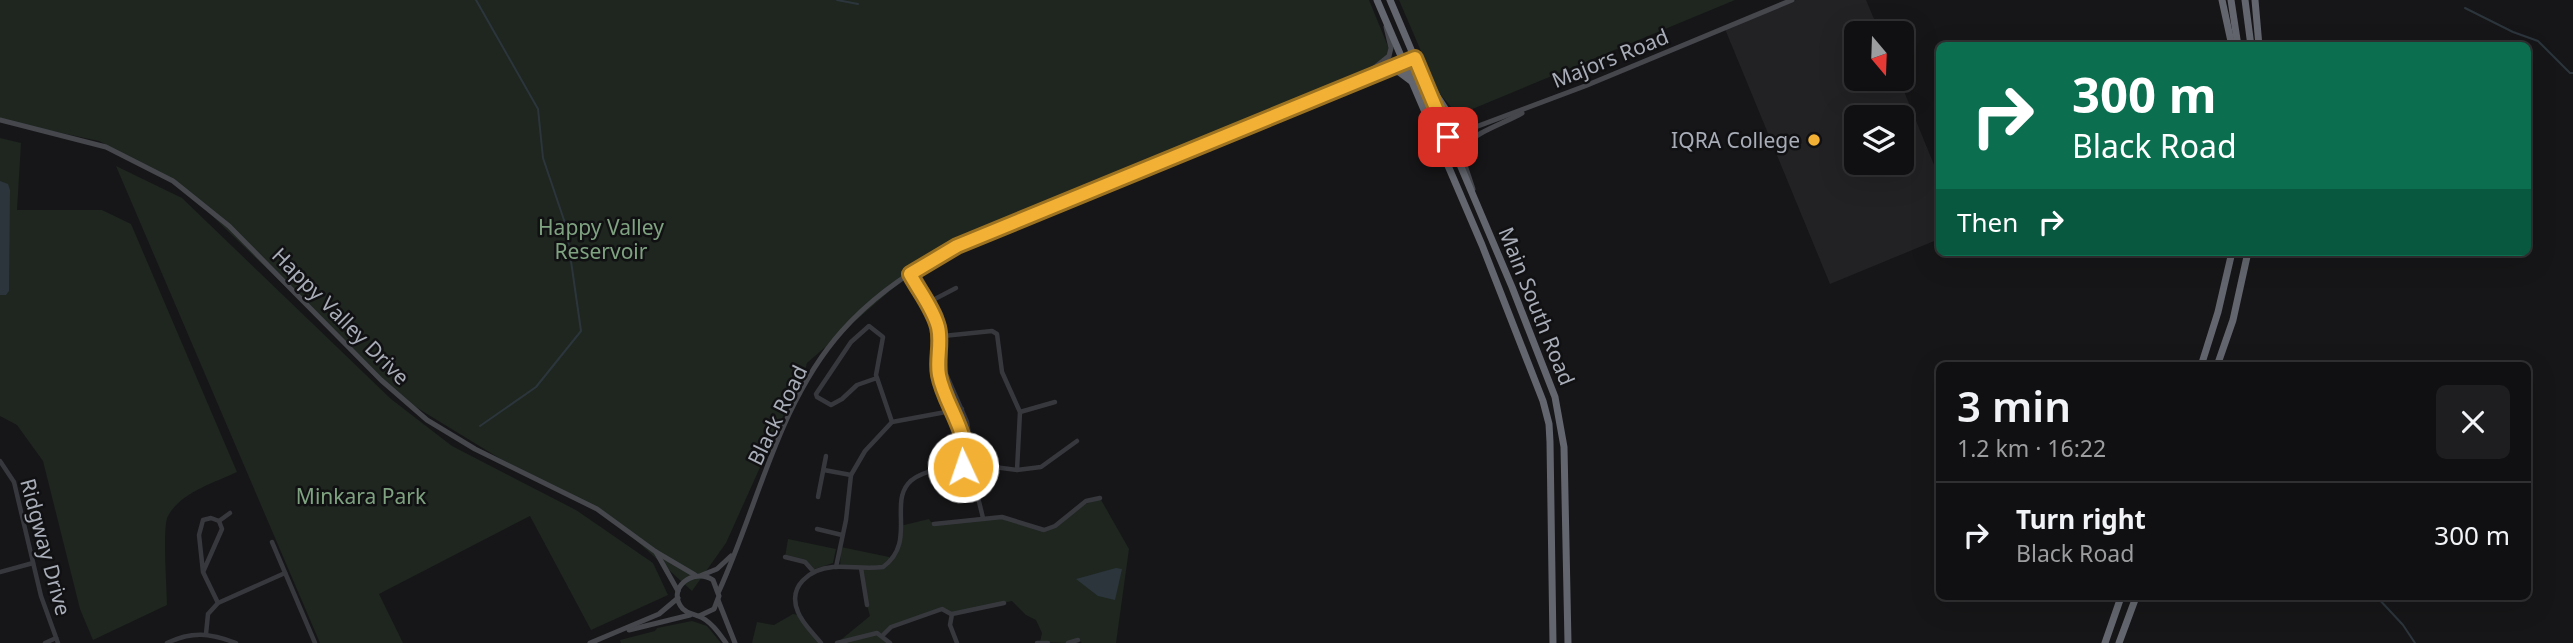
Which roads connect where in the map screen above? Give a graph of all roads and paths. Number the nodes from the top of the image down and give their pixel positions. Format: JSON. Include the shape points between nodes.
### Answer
{"nodes":[{"id":1,"x":1377,"y":0,"type":"edge"},
{"id":2,"x":1390,"y":0,"type":"edge"},
{"id":3,"x":1792,"y":0,"type":"edge"},
{"id":4,"x":2222,"y":0,"type":"edge"},
{"id":5,"x":2231,"y":0,"type":"edge"},
{"id":6,"x":2245,"y":0,"type":"edge"},
{"id":7,"x":2255,"y":0,"type":"edge"},
{"id":8,"x":1385,"y":19,"type":"junction"},
{"id":9,"x":2231,"y":42,"type":"edge"},
{"id":10,"x":2237,"y":42,"type":"edge"},
{"id":11,"x":2250,"y":42,"type":"edge"},
{"id":12,"x":2259,"y":42,"type":"edge"},
{"id":13,"x":1415,"y":58,"type":"junction"},
{"id":14,"x":1404,"y":62,"type":"junction"},
{"id":15,"x":1387,"y":69,"type":"junction"},
{"id":16,"x":1421,"y":73,"type":"junction"},
{"id":17,"x":1358,"y":81,"type":"junction"},
{"id":18,"x":1412,"y":81,"type":"junction"},
{"id":19,"x":1534,"y":106,"type":"junction"},
{"id":20,"x":0,"y":120,"type":"edge"},
{"id":21,"x":1469,"y":129,"type":"junction"},
{"id":22,"x":1448,"y":137,"type":"junction"},
{"id":23,"x":1438,"y":141,"type":"junction"},
{"id":24,"x":1475,"y":200,"type":"junction"},
{"id":25,"x":2231,"y":256,"type":"edge"},
{"id":26,"x":2247,"y":256,"type":"edge"},
{"id":27,"x":916,"y":270,"type":"junction"},
{"id":28,"x":910,"y":274,"type":"junction"},
{"id":29,"x":956,"y":288,"type":"dead end"},
{"id":30,"x":933,"y":300,"type":"junction"},
{"id":31,"x":942,"y":336,"type":"junction"},
{"id":32,"x":1535,"y":344,"type":"junction"},
{"id":33,"x":2202,"y":362,"type":"edge"},
{"id":34,"x":2218,"y":362,"type":"edge"},
{"id":35,"x":877,"y":379,"type":"junction"},
{"id":36,"x":1543,"y":401,"type":"junction"},
{"id":37,"x":1055,"y":402,"type":"dead end"},
{"id":38,"x":961,"y":409,"type":"junction"},
{"id":39,"x":955,"y":412,"type":"junction"},
{"id":40,"x":1020,"y":412,"type":"junction"},
{"id":41,"x":892,"y":422,"type":"junction"},
{"id":42,"x":1077,"y":441,"type":"dead end"},
{"id":43,"x":826,"y":456,"type":"dead end"},
{"id":44,"x":970,"y":459,"type":"junction"},
{"id":45,"x":0,"y":461,"type":"edge"},
{"id":46,"x":979,"y":465,"type":"junction"},
{"id":47,"x":963,"y":467,"type":"junction"},
{"id":48,"x":824,"y":470,"type":"junction"},
{"id":49,"x":1017,"y":470,"type":"junction"},
{"id":50,"x":972,"y":473,"type":"junction"},
{"id":51,"x":851,"y":475,"type":"junction"},
{"id":52,"x":818,"y":497,"type":"dead end"},
{"id":53,"x":1100,"y":498,"type":"dead end"},
{"id":54,"x":230,"y":513,"type":"dead end"},
{"id":55,"x":983,"y":518,"type":"junction"},
{"id":56,"x":219,"y":521,"type":"junction"},
{"id":57,"x":934,"y":524,"type":"dead end"},
{"id":58,"x":817,"y":529,"type":"dead end"},
{"id":59,"x":842,"y":535,"type":"junction"},
{"id":60,"x":272,"y":542,"type":"dead end"},
{"id":61,"x":656,"y":552,"type":"junction"},
{"id":62,"x":733,"y":553,"type":"junction"},
{"id":63,"x":785,"y":558,"type":"dead end"},
{"id":64,"x":33,"y":563,"type":"junction"},
{"id":65,"x":836,"y":567,"type":"junction"},
{"id":66,"x":861,"y":568,"type":"junction"},
{"id":67,"x":813,"y":571,"type":"junction"},
{"id":68,"x":0,"y":572,"type":"edge"},
{"id":69,"x":203,"y":572,"type":"junction"},
{"id":70,"x":285,"y":573,"type":"junction"},
{"id":71,"x":695,"y":575,"type":"junction"},
{"id":72,"x":702,"y":575,"type":"junction"},
{"id":73,"x":678,"y":591,"type":"junction"},
{"id":74,"x":719,"y":591,"type":"junction"},
{"id":75,"x":678,"y":598,"type":"junction"},
{"id":76,"x":718,"y":600,"type":"junction"},
{"id":77,"x":2120,"y":600,"type":"edge"},
{"id":78,"x":2135,"y":600,"type":"edge"},
{"id":79,"x":218,"y":603,"type":"junction"},
{"id":80,"x":1004,"y":603,"type":"dead end"},
{"id":81,"x":867,"y":605,"type":"dead end"},
{"id":82,"x":952,"y":614,"type":"junction"},
{"id":83,"x":696,"y":615,"type":"junction"},
{"id":84,"x":206,"y":634,"type":"junction"},
{"id":85,"x":883,"y":635,"type":"junction"},
{"id":86,"x":602,"y":638,"type":"junction"},
{"id":87,"x":1078,"y":640,"type":"dead end"},
{"id":88,"x":57,"y":641,"type":"edge"},
{"id":89,"x":45,"y":643,"type":"edge"},
{"id":90,"x":167,"y":643,"type":"edge"},
{"id":91,"x":236,"y":643,"type":"edge"},
{"id":92,"x":315,"y":643,"type":"edge"},
{"id":93,"x":590,"y":643,"type":"edge"},
{"id":94,"x":726,"y":643,"type":"edge"},
{"id":95,"x":735,"y":643,"type":"edge"},
{"id":96,"x":821,"y":643,"type":"edge"},
{"id":97,"x":837,"y":643,"type":"edge"},
{"id":98,"x":890,"y":643,"type":"edge"},
{"id":99,"x":957,"y":643,"type":"edge"},
{"id":100,"x":1037,"y":643,"type":"edge"},
{"id":101,"x":1048,"y":643,"type":"edge"},
{"id":102,"x":1068,"y":643,"type":"edge"},
{"id":103,"x":1553,"y":643,"type":"edge"},
{"id":104,"x":1567,"y":643,"type":"edge"},
{"id":105,"x":2105,"y":643,"type":"edge"},
{"id":106,"x":2119,"y":643,"type":"edge"}],
"edges":[{"from":1,"to":8,"type":"highway","name":"Main South Road"},
{"from":2,"to":13,"type":"highway","name":"Main South Road"},
{"from":3,"to":19,"type":"main road","name":"Majors Road"},
{"from":4,"to":9,"type":"highway"},
{"from":5,"to":10,"type":"highway"},
{"from":6,"to":11,"type":"highway"},
{"from":7,"to":12,"type":"highway"},
{"from":8,"to":14,"type":"highway","name":"Main South Road"},
{"from":8,"to":17,"type":"main road","via":[[1390,55]]},
{"from":13,"to":14,"type":"highway"},
{"from":13,"to":16,"type":"highway","name":"Main South Road"},
{"from":14,"to":15,"type":"main road","name":"Black Road"},
{"from":14,"to":18,"type":"highway","name":"Main South Road"},
{"from":15,"to":17,"type":"main road","name":"Black Road"},
{"from":15,"to":18,"type":"highway"},
{"from":16,"to":21,"type":"highway","via":[[1453,121]]},
{"from":16,"to":22,"type":"highway","name":"Main South Road"},
{"from":17,"to":27,"type":"main road","name":"Black Road","via":[[957,246]]},
{"from":18,"to":23,"type":"highway","name":"Main South Road"},
{"from":19,"to":21,"type":"main road","name":"Majors Road"},
{"from":19,"to":24,"type":"main road","via":[[1464,146],[1462,156]]},
{"from":20,"to":61,"type":"main road","name":"Happy Valley Drive","via":[[106,147],[173,181],[229,226],[413,409],[458,440],[597,509]]},
{"from":21,"to":22,"type":"main road","name":"Majors Road"},
{"from":22,"to":23,"type":"main road","name":"Majors Road"},
{"from":22,"to":24,"type":"highway","name":"Main South Road"},
{"from":23,"to":36,"type":"highway","name":"Main South Road"},
{"from":24,"to":32,"type":"highway","name":"Main South Road"},
{"from":25,"to":33,"type":"highway"},
{"from":26,"to":34,"type":"highway"},
{"from":27,"to":28,"type":"main road","name":"Black Road"},
{"from":27,"to":30,"type":"street"},
{"from":28,"to":31,"type":"street"},
{"from":28,"to":62,"type":"main road","name":"Black Road","via":[[841,332],[813,372],[780,436]]},
{"from":29,"to":30,"type":"street"},
{"from":30,"to":31,"type":"street","via":[[941,314]]},
{"from":31,"to":38,"type":"street","via":[[946,374]]},
{"from":31,"to":39,"type":"street","via":[[939,373]]},
{"from":31,"to":40,"type":"street","via":[[995,332],[1003,372]]},
{"from":32,"to":36,"type":"highway","via":[[1549,396]]},
{"from":32,"to":104,"type":"highway","name":"Main South Road","via":[[1555,397],[1564,447]]},
{"from":35,"to":35,"type":"street","via":[[883,337],[869,326],[851,342],[816,394],[831,405],[858,385]]},
{"from":35,"to":41,"type":"street"},
{"from":36,"to":103,"type":"highway","name":"Main South Road","via":[[1550,442]]},
{"from":37,"to":40,"type":"street"},
{"from":38,"to":39,"type":"street"},
{"from":38,"to":44,"type":"street"},
{"from":39,"to":41,"type":"street"},
{"from":39,"to":44,"type":"street"},
{"from":40,"to":49,"type":"street"},
{"from":41,"to":51,"type":"street","via":[[865,451]]},
{"from":42,"to":49,"type":"street","via":[[1041,467]]},
{"from":43,"to":48,"type":"street"},
{"from":44,"to":46,"type":"street"},
{"from":44,"to":47,"type":"street"},
{"from":45,"to":64,"type":"street","name":"Ridgway Drive","via":[[14,482]]},
{"from":46,"to":49,"type":"street"},
{"from":46,"to":50,"type":"street"},
{"from":47,"to":50,"type":"street"},
{"from":47,"to":66,"type":"street","via":[[933,468],[908,483],[896,554],[883,567]]},
{"from":48,"to":51,"type":"street"},
{"from":48,"to":52,"type":"street"},
{"from":50,"to":55,"type":"street"},
{"from":51,"to":59,"type":"street"},
{"from":53,"to":55,"type":"street","via":[[1086,501],[1044,530],[1002,517]]},
{"from":54,"to":56,"type":"street"},
{"from":55,"to":57,"type":"street"},
{"from":56,"to":69,"type":"street","via":[[222,529]]},
{"from":56,"to":69,"type":"street","via":[[206,518],[199,526]]},
{"from":58,"to":59,"type":"street"},
{"from":59,"to":65,"type":"street"},
{"from":60,"to":70,"type":"street"},
{"from":61,"to":71,"type":"main road","name":"Happy Valley Drive"},
{"from":61,"to":73,"type":"main road","name":"Happy Valley Drive"},
{"from":62,"to":72,"type":"main road","via":[[721,566]]},
{"from":62,"to":74,"type":"main road","name":"Black Road"},
{"from":63,"to":67,"type":"street","via":[[805,562]]},
{"from":64,"to":68,"type":"street"},
{"from":64,"to":88,"type":"street","name":"Ridgway Drive"},
{"from":65,"to":66,"type":"street"},
{"from":65,"to":67,"type":"street"},
{"from":66,"to":81,"type":"street"},
{"from":67,"to":96,"type":"street","via":[[798,586],[796,606]]},
{"from":69,"to":79,"type":"street"},
{"from":70,"to":79,"type":"street"},
{"from":70,"to":92,"type":"street"},
{"from":71,"to":72,"type":"main road"},
{"from":71,"to":73,"type":"main road","via":[[684,580]]},
{"from":72,"to":74,"type":"main road","via":[[713,580]]},
{"from":73,"to":75,"type":"main road"},
{"from":74,"to":76,"type":"main road"},
{"from":75,"to":83,"type":"main road","via":[[684,610]]},
{"from":75,"to":86,"type":"main road","via":[[664,611]]},
{"from":76,"to":83,"type":"main road","via":[[711,611]]},
{"from":76,"to":95,"type":"main road"},
{"from":77,"to":105,"type":"highway"},
{"from":78,"to":106,"type":"highway"},
{"from":79,"to":84,"type":"street","via":[[208,614]]},
{"from":80,"to":82,"type":"street"},
{"from":82,"to":85,"type":"street","via":[[942,609],[891,627]]},
{"from":82,"to":99,"type":"street","via":[[950,625]]},
{"from":83,"to":86,"type":"main road"},
{"from":83,"to":94,"type":"main road","via":[[714,627]]},
{"from":84,"to":90,"type":"street","via":[[190,634]]},
{"from":84,"to":91,"type":"street"},
{"from":85,"to":97,"type":"street"},
{"from":85,"to":98,"type":"street"},
{"from":86,"to":93,"type":"main road"},
{"from":87,"to":102,"type":"street"},
{"from":88,"to":89,"type":"street"},
{"from":100,"to":101,"type":"street"}]}
